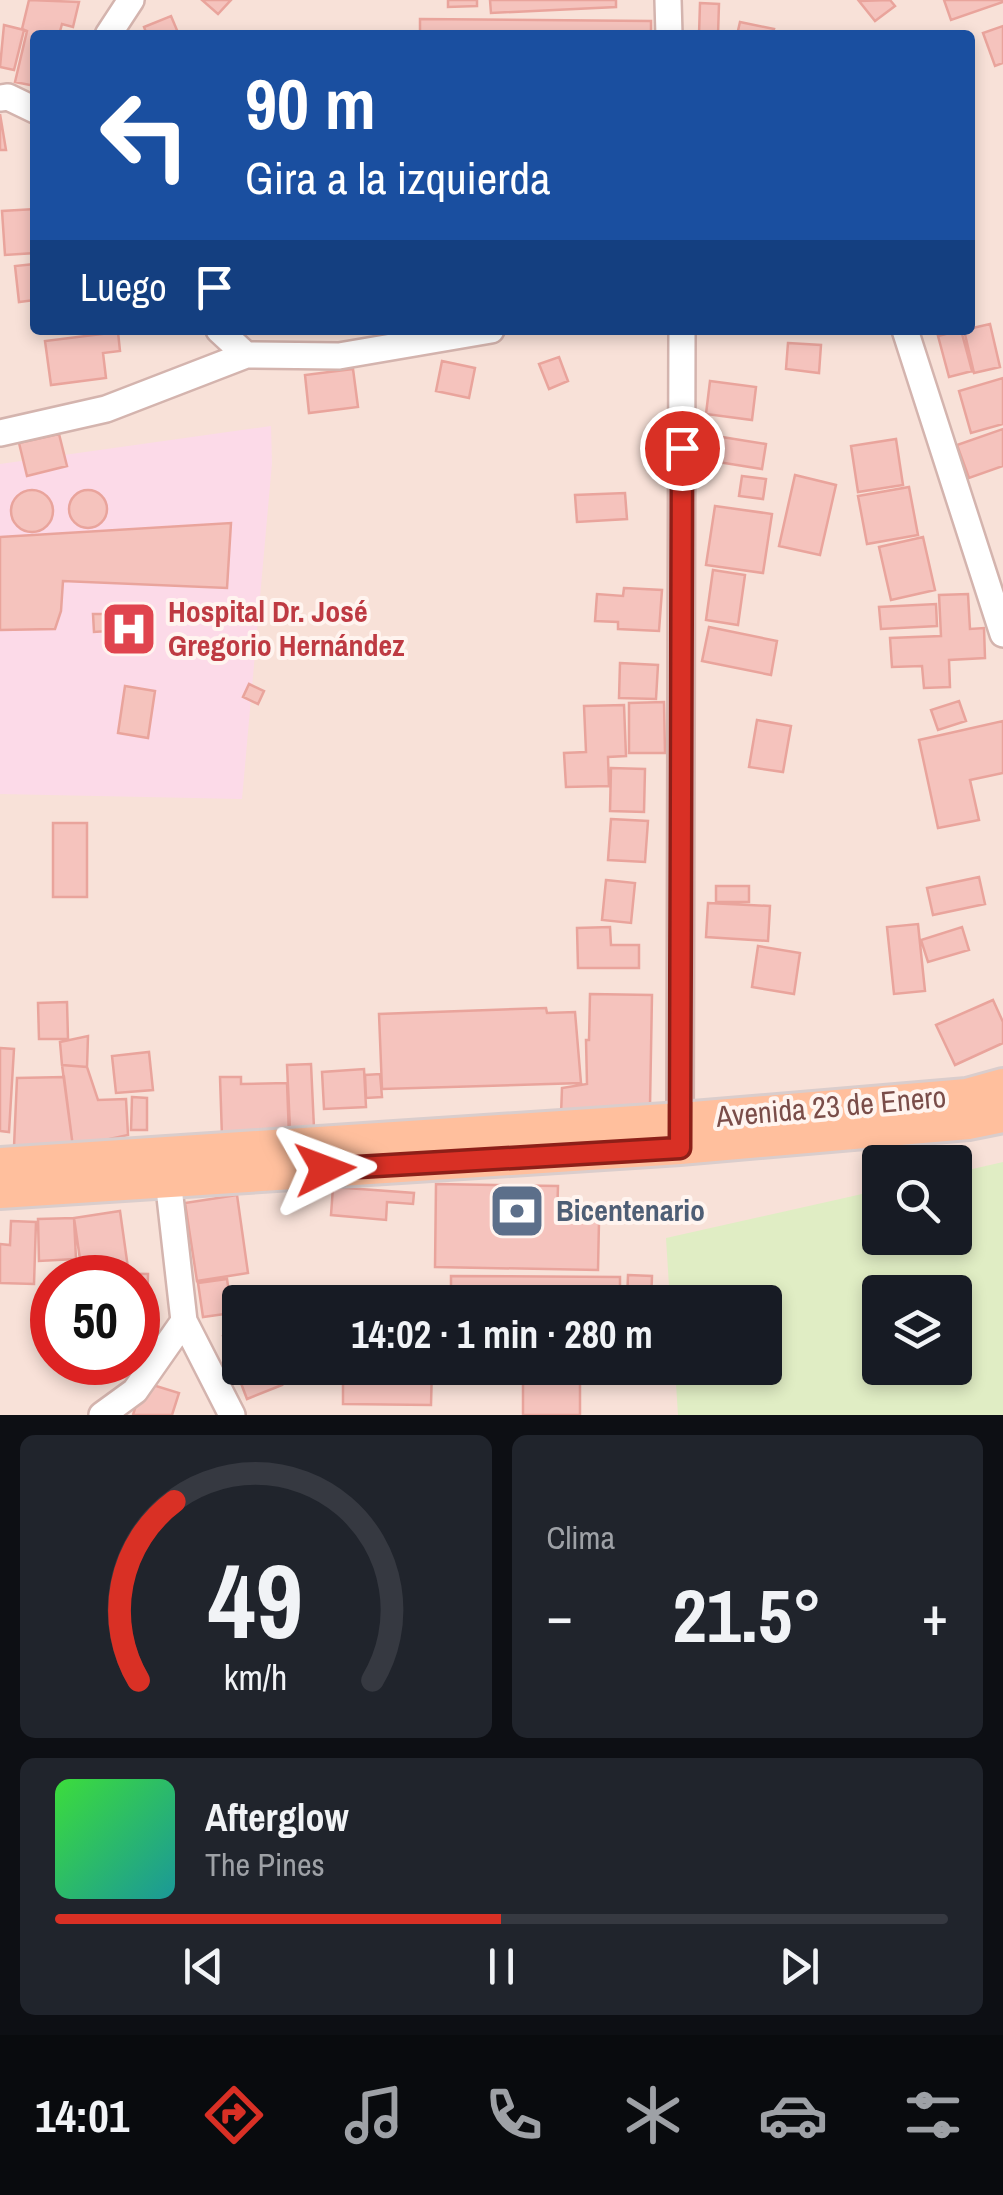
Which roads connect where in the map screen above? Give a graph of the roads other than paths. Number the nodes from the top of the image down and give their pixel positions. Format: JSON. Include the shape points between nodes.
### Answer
{"nodes":[{"id":1,"x":131,"y":0,"type":"edge"},
{"id":2,"x":668,"y":0,"type":"edge"},
{"id":3,"x":111,"y":30,"type":"edge"},
{"id":4,"x":670,"y":30,"type":"edge"},
{"id":5,"x":0,"y":98,"type":"edge"},
{"id":6,"x":30,"y":108,"type":"edge"},
{"id":7,"x":225,"y":335,"type":"edge"},
{"id":8,"x":462,"y":335,"type":"edge"},
{"id":9,"x":682,"y":335,"type":"edge"},
{"id":10,"x":907,"y":335,"type":"edge"},
{"id":11,"x":246,"y":354,"type":"junction"},
{"id":12,"x":0,"y":433,"type":"edge"},
{"id":13,"x":1003,"y":634,"type":"edge"},
{"id":14,"x":1003,"y":1085,"type":"edge"},
{"id":15,"x":1003,"y":1116,"type":"edge"},
{"id":16,"x":680,"y":1134,"type":"junction"},
{"id":17,"x":0,"y":1164,"type":"edge"},
{"id":18,"x":168,"y":1178,"type":"junction"},
{"id":19,"x":0,"y":1192,"type":"edge"},
{"id":20,"x":184,"y":1321,"type":"junction"},
{"id":21,"x":102,"y":1415,"type":"edge"},
{"id":22,"x":232,"y":1415,"type":"edge"}],
"edges":[{"from":1,"to":3,"type":"street"},
{"from":2,"to":4,"type":"street"},
{"from":5,"to":6,"type":"street"},
{"from":7,"to":11,"type":"street"},
{"from":8,"to":11,"type":"street","via":[[339,356]]},
{"from":9,"to":16,"type":"street"},
{"from":10,"to":13,"type":"street"},
{"from":11,"to":12,"type":"street","via":[[106,409]]},
{"from":14,"to":16,"type":"main road","name":"Avenida 23 de Enero"},
{"from":15,"to":16,"type":"main road","name":"Avenida 23 de Enero","via":[[968,1123]]},
{"from":16,"to":17,"type":"main road","name":"Avenida 23 de Enero"},
{"from":16,"to":18,"type":"main road","name":"Avenida 23 de Enero"},
{"from":18,"to":19,"type":"main road","name":"Avenida 23 de Enero"},
{"from":18,"to":20,"type":"street"},
{"from":20,"to":21,"type":"street","via":[[135,1391]]},
{"from":20,"to":22,"type":"street"}]}
